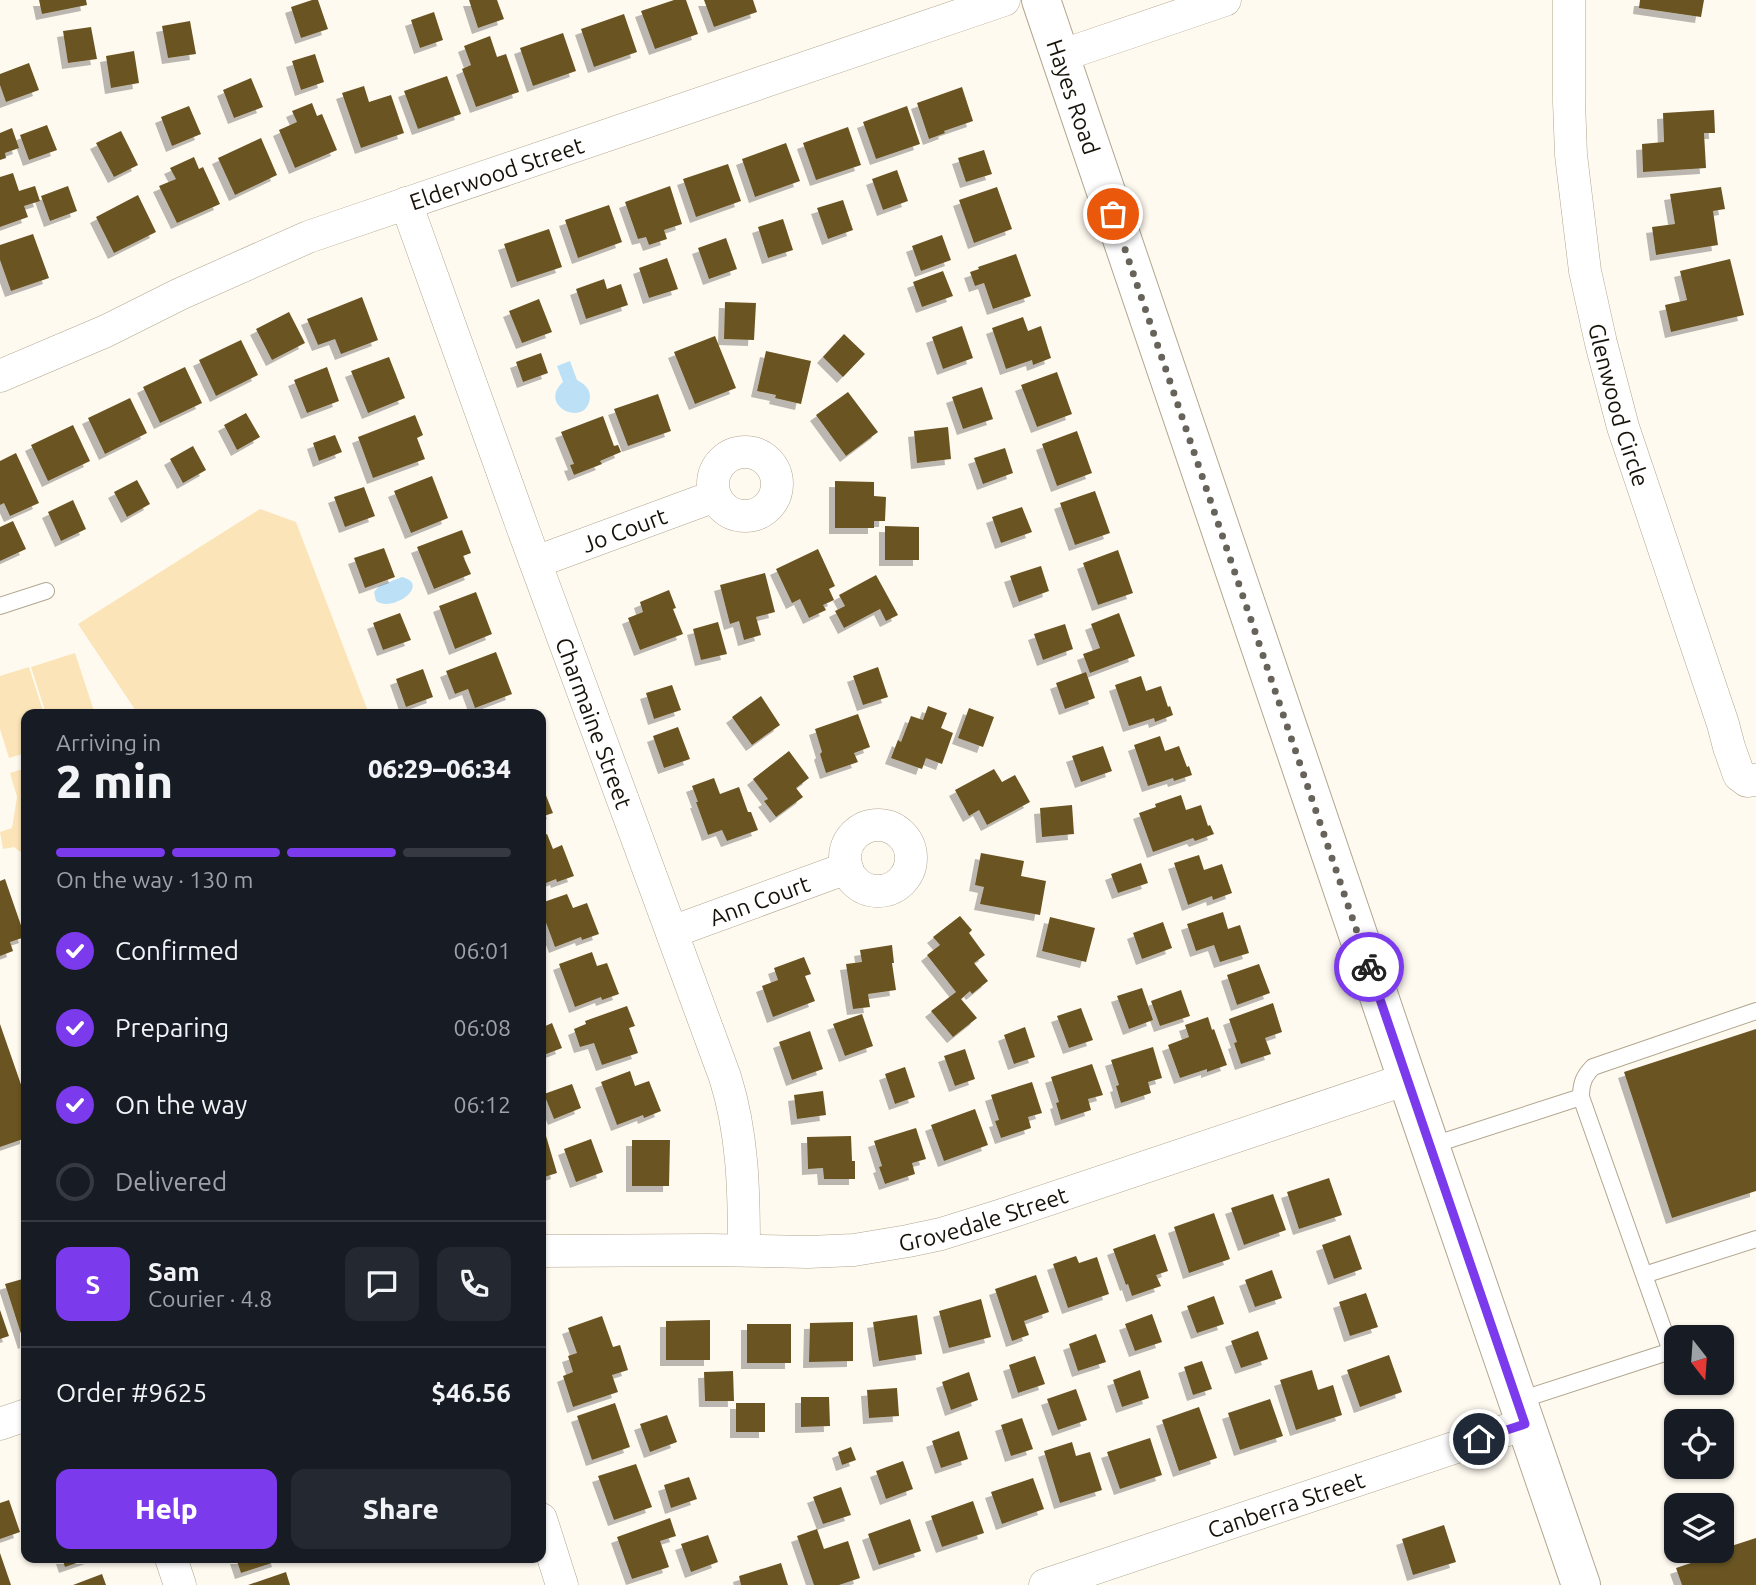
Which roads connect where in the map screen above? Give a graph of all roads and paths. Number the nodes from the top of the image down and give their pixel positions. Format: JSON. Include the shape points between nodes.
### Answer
{"nodes":[{"id":1,"x":1004,"y":0,"type":"edge"},
{"id":2,"x":1041,"y":0,"type":"edge"},
{"id":3,"x":1225,"y":0,"type":"edge"},
{"id":4,"x":1569,"y":0,"type":"edge"},
{"id":5,"x":1060,"y":57,"type":"junction"},
{"id":6,"x":405,"y":203,"type":"junction"},
{"id":7,"x":0,"y":376,"type":"edge"},
{"id":8,"x":715,"y":496,"type":"dead end"},
{"id":9,"x":536,"y":562,"type":"junction"},
{"id":10,"x":46,"y":591,"type":"dead end"},
{"id":11,"x":0,"y":606,"type":"edge"},
{"id":12,"x":1756,"y":780,"type":"edge"},
{"id":13,"x":847,"y":869,"type":"dead end"},
{"id":14,"x":672,"y":932,"type":"junction"},
{"id":15,"x":1756,"y":1012,"type":"edge"},
{"id":16,"x":1407,"y":1079,"type":"junction"},
{"id":17,"x":1581,"y":1097,"type":"junction"},
{"id":18,"x":1430,"y":1146,"type":"junction"},
{"id":19,"x":1756,"y":1239,"type":"edge"},
{"id":20,"x":744,"y":1250,"type":"junction"},
{"id":21,"x":546,"y":1251,"type":"edge"},
{"id":22,"x":1644,"y":1275,"type":"junction"},
{"id":23,"x":1521,"y":1413,"type":"junction"},
{"id":24,"x":21,"y":1417,"type":"edge"},
{"id":25,"x":0,"y":1424,"type":"edge"},
{"id":26,"x":546,"y":1535,"type":"edge"},
{"id":27,"x":173,"y":1563,"type":"edge"},
{"id":28,"x":180,"y":1585,"type":"edge"},
{"id":29,"x":562,"y":1585,"type":"edge"},
{"id":30,"x":1045,"y":1585,"type":"edge"},
{"id":31,"x":1581,"y":1585,"type":"edge"}],
"edges":[{"from":1,"to":6,"type":"street","name":"Elderwood Street"},
{"from":2,"to":5,"type":"street","name":"Hayes Road"},
{"from":3,"to":5,"type":"street"},
{"from":4,"to":12,"type":"street","name":"Glenwood Circle","via":[[1571,155],[1585,271],[1601,343],[1623,427],[1738,775]]},
{"from":5,"to":16,"type":"street","name":"Hayes Road"},
{"from":6,"to":7,"type":"street","name":"Elderwood Street","via":[[308,237]]},
{"from":6,"to":9,"type":"street","name":"Charmaine Street"},
{"from":8,"to":9,"type":"street","name":"Jo Court"},
{"from":9,"to":14,"type":"street","name":"Charmaine Street"},
{"from":10,"to":11,"type":"lane"},
{"from":13,"to":14,"type":"street","name":"Ann Court"},
{"from":14,"to":20,"type":"street","name":"Charmaine Street","via":[[733,1103],[741,1151]]},
{"from":15,"to":17,"type":"lane","via":[[1593,1067],[1584,1076]]},
{"from":16,"to":18,"type":"street","name":"Hayes Road"},
{"from":16,"to":20,"type":"street","name":"Grovedale Street","via":[[941,1234],[844,1251]]},
{"from":17,"to":18,"type":"lane"},
{"from":17,"to":22,"type":"lane"},
{"from":18,"to":23,"type":"street","name":"Hayes Road"},
{"from":19,"to":22,"type":"lane"},
{"from":20,"to":21,"type":"street","name":"Grovedale Street"},
{"from":22,"to":23,"type":"lane","via":[[1671,1350]]},
{"from":23,"to":30,"type":"street","name":"Canberra Street"},
{"from":23,"to":31,"type":"street","name":"Hayes Road"},
{"from":24,"to":25,"type":"street"},
{"from":26,"to":29,"type":"street"},
{"from":27,"to":28,"type":"street"}]}
